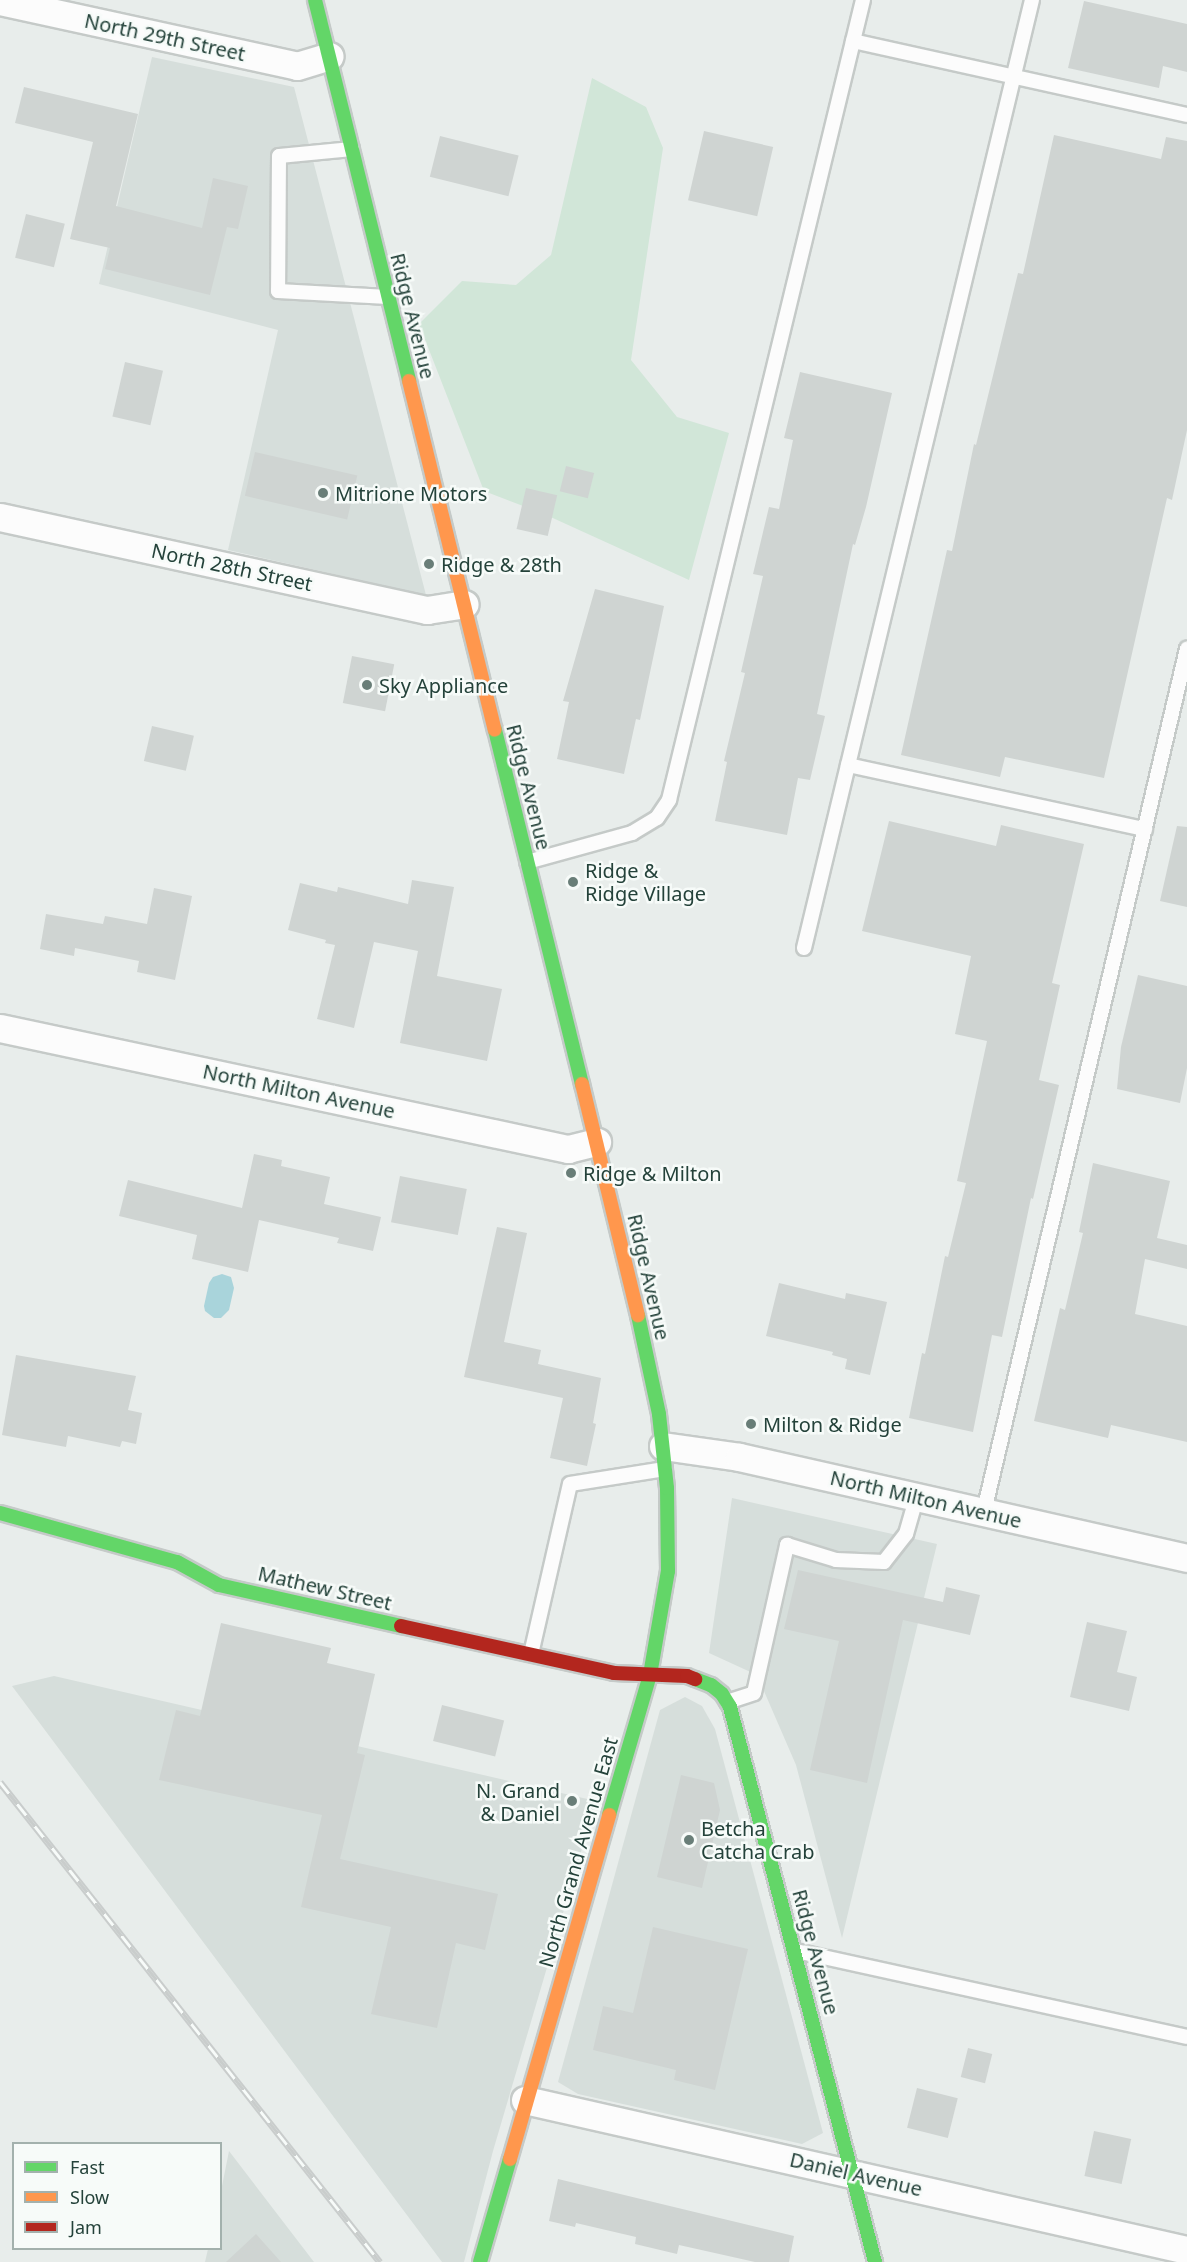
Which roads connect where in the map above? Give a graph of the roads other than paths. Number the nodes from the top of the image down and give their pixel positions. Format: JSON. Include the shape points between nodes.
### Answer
{"nodes":[{"id":1,"x":315,"y":0,"type":"edge"},
{"id":2,"x":863,"y":0,"type":"edge"},
{"id":3,"x":1032,"y":0,"type":"edge"},
{"id":4,"x":0,"y":1,"type":"edge"},
{"id":5,"x":72,"y":8,"type":"edge"},
{"id":6,"x":853,"y":41,"type":"junction"},
{"id":7,"x":330,"y":56,"type":"junction"},
{"id":8,"x":1014,"y":77,"type":"junction"},
{"id":9,"x":1187,"y":115,"type":"edge"},
{"id":10,"x":352,"y":149,"type":"junction"},
{"id":11,"x":388,"y":297,"type":"junction"},
{"id":12,"x":0,"y":517,"type":"edge"},
{"id":13,"x":465,"y":604,"type":"junction"},
{"id":14,"x":1187,"y":649,"type":"edge"},
{"id":15,"x":848,"y":765,"type":"junction"},
{"id":16,"x":1145,"y":829,"type":"junction"},
{"id":17,"x":527,"y":861,"type":"junction"},
{"id":18,"x":804,"y":948,"type":"dead end"},
{"id":19,"x":0,"y":1028,"type":"edge"},
{"id":20,"x":597,"y":1142,"type":"junction"},
{"id":21,"x":664,"y":1457,"type":"junction"},
{"id":22,"x":916,"y":1496,"type":"junction"},
{"id":23,"x":984,"y":1512,"type":"junction"},
{"id":24,"x":0,"y":1513,"type":"edge"},
{"id":25,"x":1187,"y":1558,"type":"edge"},
{"id":26,"x":531,"y":1654,"type":"junction"},
{"id":27,"x":650,"y":1675,"type":"junction"},
{"id":28,"x":727,"y":1702,"type":"junction"},
{"id":29,"x":796,"y":1951,"type":"junction"},
{"id":30,"x":1187,"y":2037,"type":"edge"},
{"id":31,"x":525,"y":2100,"type":"junction"},
{"id":32,"x":852,"y":2174,"type":"junction"},
{"id":33,"x":1187,"y":2250,"type":"edge"},
{"id":34,"x":480,"y":2262,"type":"edge"},
{"id":35,"x":875,"y":2262,"type":"edge"}],
"edges":[{"from":1,"to":7,"type":"street","name":"Ridge Avenue"},
{"from":2,"to":6,"type":"lane"},
{"from":3,"to":8,"type":"lane"},
{"from":4,"to":5,"type":"street","name":"North 29th Street"},
{"from":5,"to":7,"type":"street","name":"North 29th Street","via":[[297,66]]},
{"from":6,"to":8,"type":"lane"},
{"from":6,"to":17,"type":"lane","via":[[669,800],[657,818],[632,833]]},
{"from":7,"to":10,"type":"street","name":"Ridge Avenue"},
{"from":8,"to":9,"type":"lane"},
{"from":8,"to":15,"type":"lane"},
{"from":10,"to":11,"type":"street","name":"Ridge Avenue"},
{"from":10,"to":11,"type":"lane","via":[[279,156],[278,291]]},
{"from":11,"to":13,"type":"street","name":"Ridge Avenue"},
{"from":12,"to":13,"type":"street","name":"North 28th Street","via":[[427,610]]},
{"from":13,"to":17,"type":"street","name":"Ridge Avenue"},
{"from":14,"to":16,"type":"lane"},
{"from":15,"to":16,"type":"lane"},
{"from":15,"to":18,"type":"lane"},
{"from":16,"to":23,"type":"lane"},
{"from":17,"to":20,"type":"street","name":"Ridge Avenue"},
{"from":19,"to":20,"type":"street","name":"North Milton Avenue","via":[[568,1149]]},
{"from":20,"to":21,"type":"street","name":"Ridge Avenue","via":[[654,1391]]},
{"from":21,"to":22,"type":"street","name":"North Milton Avenue","via":[[739,1457]]},
{"from":21,"to":26,"type":"lane","via":[[570,1484]]},
{"from":21,"to":27,"type":"street","name":"North Grand Avenue East","via":[[668,1571]]},
{"from":22,"to":23,"type":"street","name":"North Milton Avenue"},
{"from":22,"to":28,"type":"lane","via":[[906,1534],[884,1562],[836,1560],[787,1545],[754,1693]]},
{"from":23,"to":25,"type":"street","name":"North Milton Avenue"},
{"from":24,"to":26,"type":"street","name":"Mathew Street","via":[[177,1562],[219,1585]]},
{"from":26,"to":27,"type":"street","name":"Mathew Street","via":[[614,1673]]},
{"from":27,"to":28,"type":"street","name":"Ridge Avenue","via":[[699,1679]]},
{"from":27,"to":31,"type":"street","name":"North Grand Avenue East"},
{"from":28,"to":29,"type":"street","name":"Ridge Avenue"},
{"from":29,"to":30,"type":"lane"},
{"from":29,"to":32,"type":"street","name":"Ridge Avenue"},
{"from":31,"to":32,"type":"street","name":"Daniel Avenue"},
{"from":31,"to":34,"type":"street","name":"North Grand Avenue East"},
{"from":32,"to":33,"type":"street","name":"Daniel Avenue"},
{"from":32,"to":35,"type":"street","name":"Ridge Avenue"}]}
